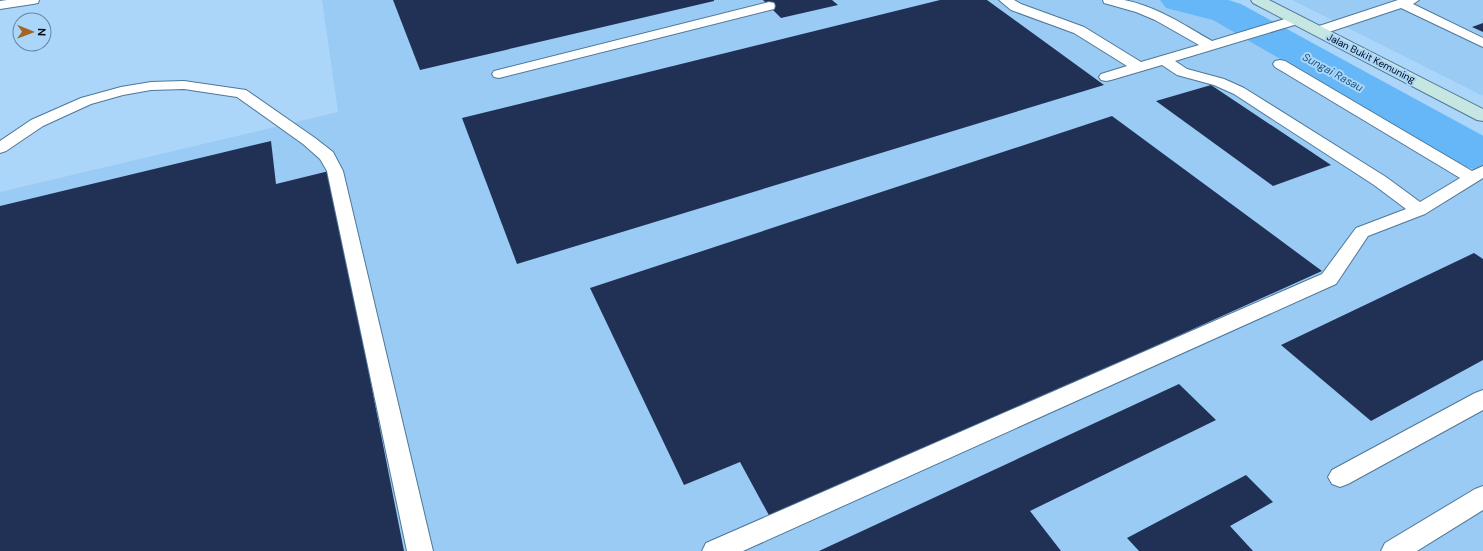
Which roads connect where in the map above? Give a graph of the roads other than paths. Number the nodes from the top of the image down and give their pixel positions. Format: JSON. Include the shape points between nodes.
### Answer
{"nodes":[{"id":1,"x":33,"y":0,"type":"edge"},
{"id":2,"x":1005,"y":0,"type":"edge"},
{"id":3,"x":1109,"y":0,"type":"edge"},
{"id":4,"x":1258,"y":0,"type":"edge"},
{"id":5,"x":1407,"y":2,"type":"edge"},
{"id":6,"x":0,"y":5,"type":"edge"},
{"id":7,"x":769,"y":6,"type":"dead end"},
{"id":8,"x":1296,"y":20,"type":"junction"},
{"id":9,"x":1318,"y":31,"type":"junction"},
{"id":10,"x":1483,"y":43,"type":"edge"},
{"id":11,"x":1209,"y":45,"type":"junction"},
{"id":12,"x":1163,"y":59,"type":"junction"},
{"id":13,"x":1280,"y":64,"type":"dead end"},
{"id":14,"x":1139,"y":67,"type":"junction"},
{"id":15,"x":499,"y":74,"type":"dead end"},
{"id":16,"x":1106,"y":77,"type":"dead end"},
{"id":17,"x":1483,"y":116,"type":"edge"},
{"id":18,"x":0,"y":148,"type":"edge"},
{"id":19,"x":1478,"y":175,"type":"edge"},
{"id":20,"x":1419,"y":210,"type":"junction"},
{"id":21,"x":1483,"y":399,"type":"edge"},
{"id":22,"x":1340,"y":477,"type":"dead end"},
{"id":23,"x":1483,"y":497,"type":"edge"},
{"id":24,"x":420,"y":551,"type":"edge"},
{"id":25,"x":714,"y":551,"type":"edge"},
{"id":26,"x":1394,"y":551,"type":"edge"}],
"edges":[{"from":1,"to":6,"type":"lane"},
{"from":2,"to":14,"type":"lane","via":[[1016,7],[1079,30]]},
{"from":3,"to":11,"type":"lane","via":[[1141,9]]},
{"from":4,"to":8,"type":"main road","name":"Jalan Bukit Kemuning"},
{"from":5,"to":9,"type":"lane"},
{"from":5,"to":10,"type":"lane"},
{"from":7,"to":15,"type":"lane"},
{"from":8,"to":9,"type":"main road","name":"Jalan Bukit Kemuning"},
{"from":8,"to":11,"type":"lane"},
{"from":9,"to":17,"type":"main road","name":"Jalan Bukit Kemuning"},
{"from":11,"to":12,"type":"lane"},
{"from":12,"to":14,"type":"lane"},
{"from":12,"to":20,"type":"lane","via":[[1182,72],[1219,82],[1250,98],[1380,180]]},
{"from":13,"to":19,"type":"lane"},
{"from":14,"to":16,"type":"lane"},
{"from":18,"to":24,"type":"lane","via":[[37,123],[86,100],[151,86],[184,85],[241,93],[326,156],[335,171]]},
{"from":19,"to":20,"type":"lane"},
{"from":20,"to":25,"type":"lane","via":[[1362,232],[1329,279]]},
{"from":21,"to":22,"type":"lane"},
{"from":23,"to":26,"type":"lane"}]}
